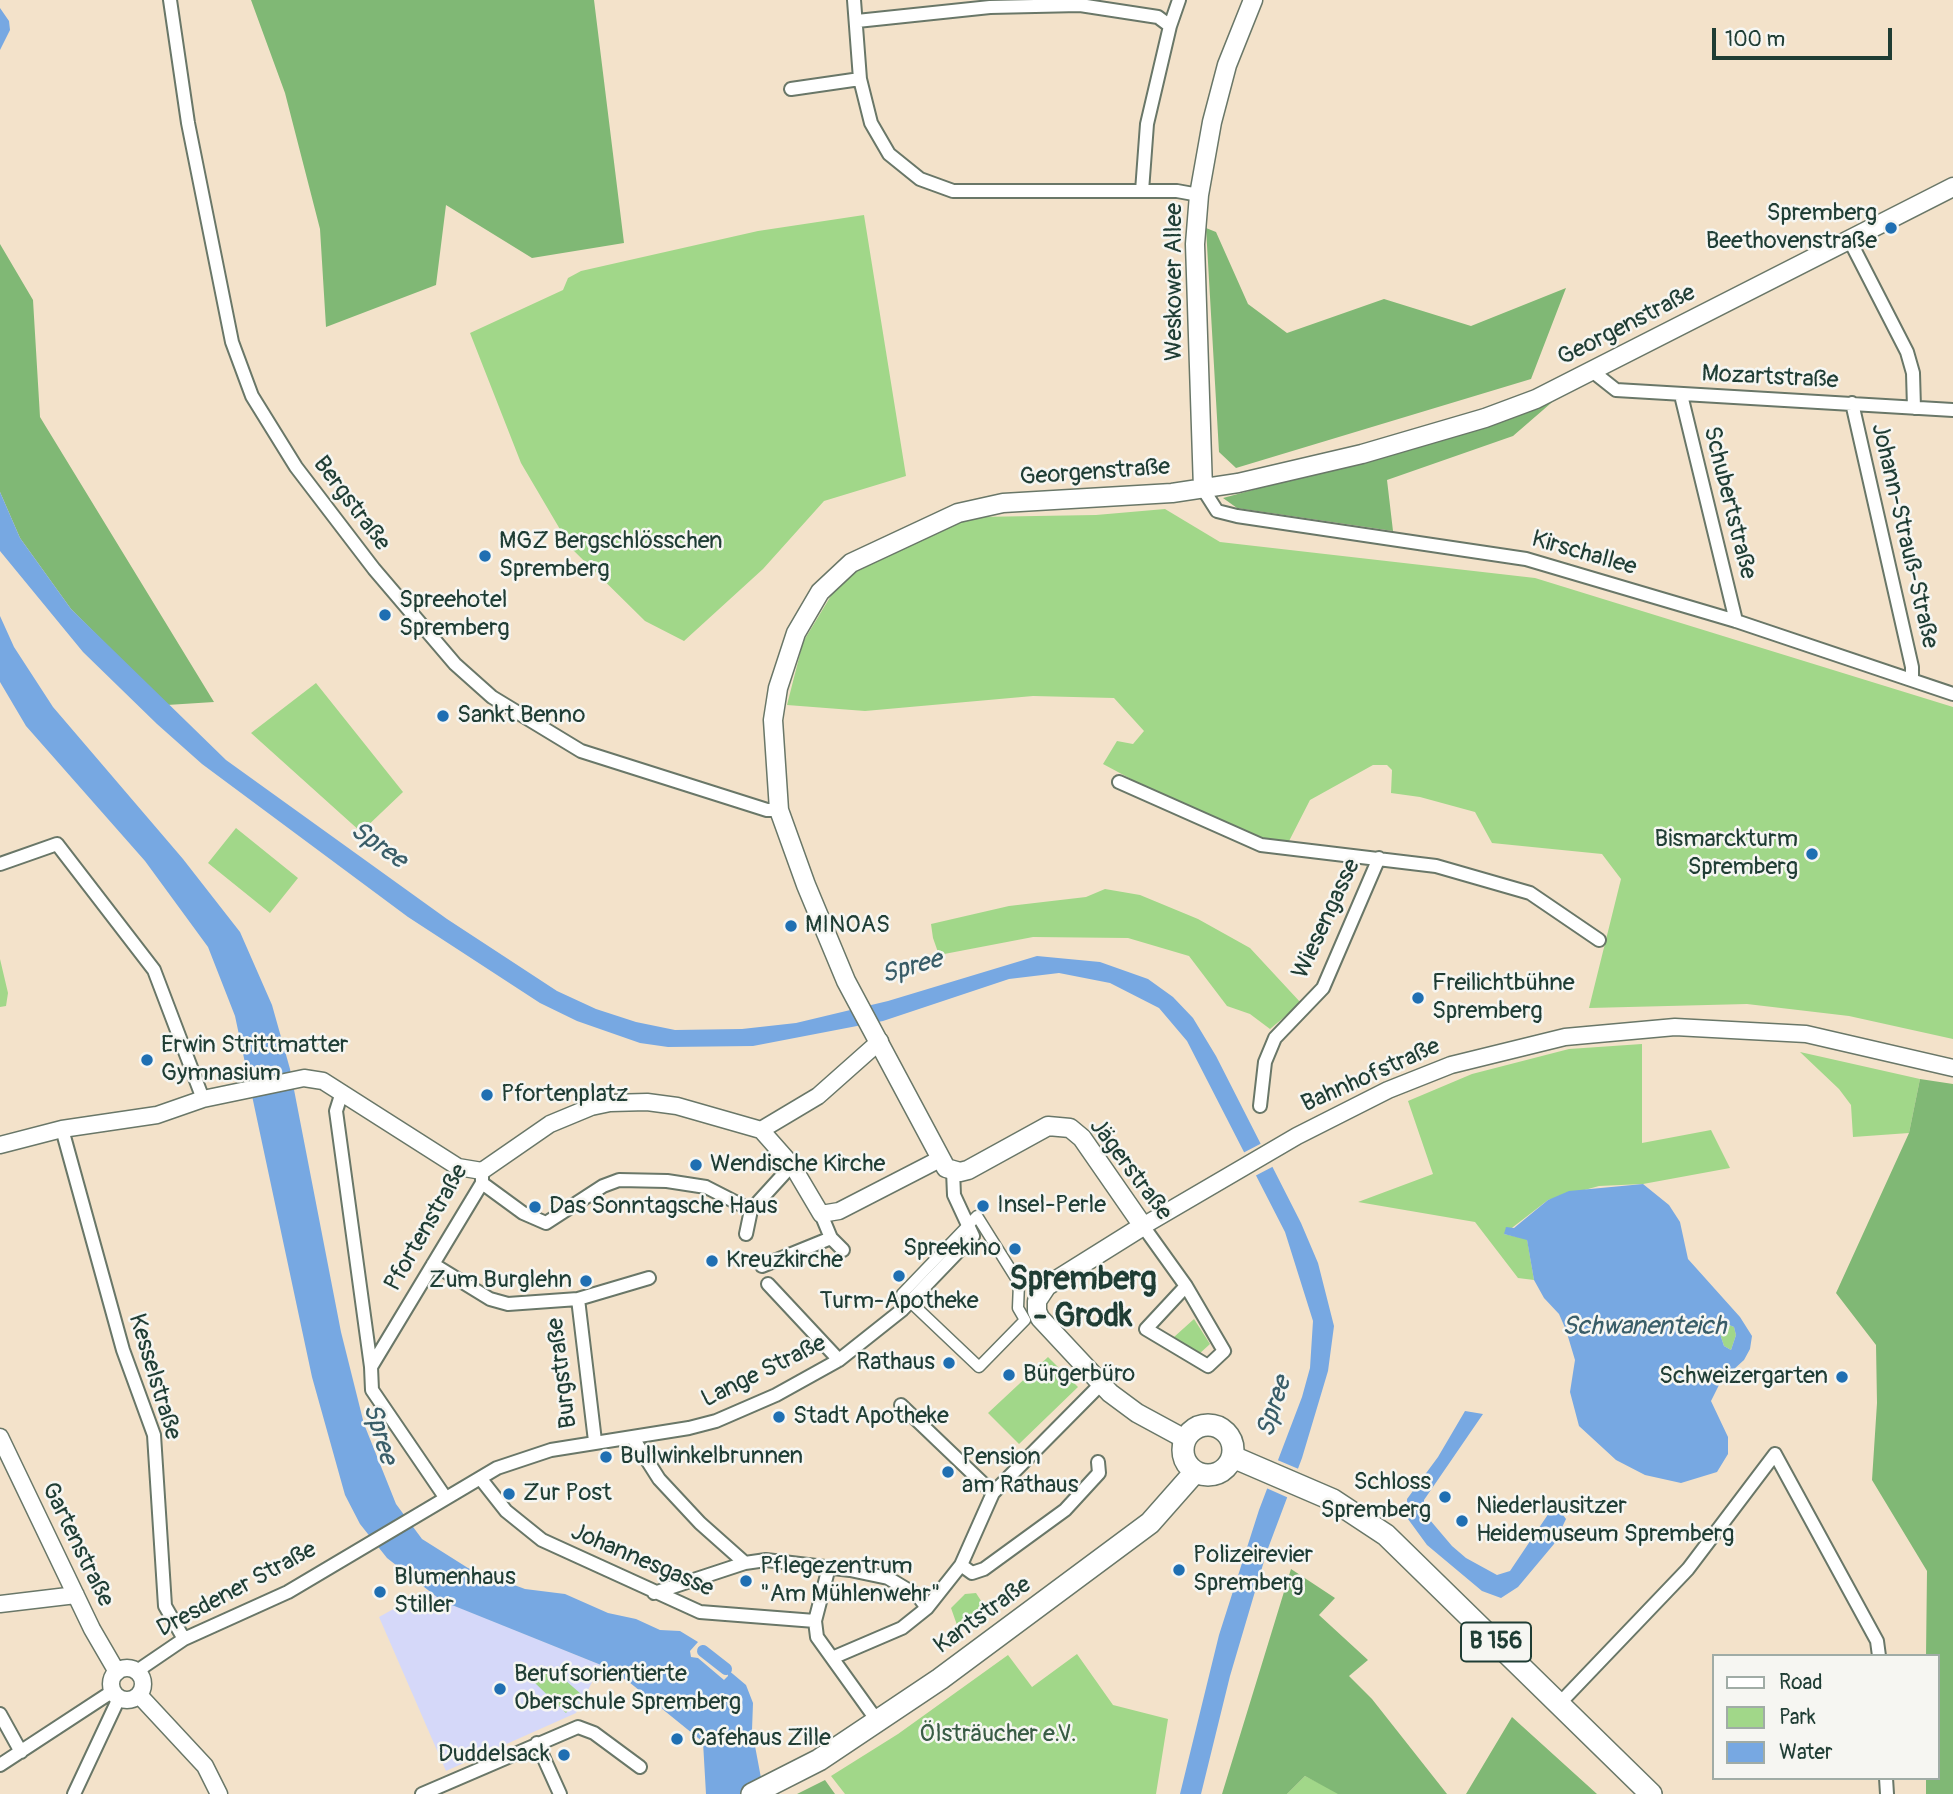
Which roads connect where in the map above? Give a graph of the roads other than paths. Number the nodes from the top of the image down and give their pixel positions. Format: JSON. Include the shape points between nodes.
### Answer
{"nodes":[{"id":1,"x":170,"y":0,"type":"edge"},
{"id":2,"x":854,"y":0,"type":"edge"},
{"id":3,"x":1180,"y":0,"type":"edge"},
{"id":4,"x":1253,"y":0,"type":"edge"},
{"id":5,"x":857,"y":20,"type":"junction"},
{"id":6,"x":1170,"y":26,"type":"junction"},
{"id":7,"x":860,"y":79,"type":"junction"},
{"id":8,"x":791,"y":89,"type":"dead end"},
{"id":9,"x":1953,"y":187,"type":"edge"},
{"id":10,"x":1142,"y":191,"type":"junction"},
{"id":11,"x":1199,"y":195,"type":"junction"},
{"id":12,"x":1850,"y":241,"type":"junction"},
{"id":13,"x":1592,"y":371,"type":"junction"},
{"id":14,"x":1681,"y":395,"type":"junction"},
{"id":15,"x":1852,"y":404,"type":"junction"},
{"id":16,"x":1914,"y":408,"type":"junction"},
{"id":17,"x":1953,"y":410,"type":"edge"},
{"id":18,"x":1203,"y":489,"type":"junction"},
{"id":19,"x":1736,"y":621,"type":"junction"},
{"id":20,"x":1912,"y":679,"type":"junction"},
{"id":21,"x":1953,"y":694,"type":"edge"},
{"id":22,"x":1119,"y":782,"type":"dead end"},
{"id":23,"x":779,"y":810,"type":"junction"},
{"id":24,"x":1379,"y":858,"type":"junction"},
{"id":25,"x":0,"y":864,"type":"edge"},
{"id":26,"x":1599,"y":940,"type":"dead end"},
{"id":27,"x":877,"y":1036,"type":"junction"},
{"id":28,"x":1953,"y":1068,"type":"edge"},
{"id":29,"x":342,"y":1092,"type":"junction"},
{"id":30,"x":203,"y":1099,"type":"junction"},
{"id":31,"x":1260,"y":1106,"type":"dead end"},
{"id":32,"x":62,"y":1129,"type":"junction"},
{"id":33,"x":761,"y":1130,"type":"junction"},
{"id":34,"x":0,"y":1145,"type":"edge"},
{"id":35,"x":792,"y":1165,"type":"junction"},
{"id":36,"x":945,"y":1165,"type":"junction"},
{"id":37,"x":482,"y":1177,"type":"junction"},
{"id":38,"x":751,"y":1210,"type":"junction"},
{"id":39,"x":821,"y":1214,"type":"junction"},
{"id":40,"x":968,"y":1225,"type":"junction"},
{"id":41,"x":1143,"y":1226,"type":"junction"},
{"id":42,"x":746,"y":1234,"type":"dead end"},
{"id":43,"x":831,"y":1238,"type":"junction"},
{"id":44,"x":843,"y":1250,"type":"dead end"},
{"id":45,"x":433,"y":1264,"type":"junction"},
{"id":46,"x":762,"y":1266,"type":"dead end"},
{"id":47,"x":649,"y":1278,"type":"dead end"},
{"id":48,"x":768,"y":1284,"type":"dead end"},
{"id":49,"x":1186,"y":1286,"type":"junction"},
{"id":50,"x":578,"y":1299,"type":"junction"},
{"id":51,"x":906,"y":1306,"type":"junction"},
{"id":52,"x":839,"y":1360,"type":"junction"},
{"id":53,"x":371,"y":1367,"type":"junction"},
{"id":54,"x":1101,"y":1384,"type":"junction"},
{"id":55,"x":901,"y":1405,"type":"dead end"},
{"id":56,"x":0,"y":1437,"type":"edge"},
{"id":57,"x":634,"y":1438,"type":"junction"},
{"id":58,"x":1185,"y":1439,"type":"junction"},
{"id":59,"x":594,"y":1441,"type":"junction"},
{"id":60,"x":1233,"y":1457,"type":"junction"},
{"id":61,"x":1098,"y":1462,"type":"dead end"},
{"id":62,"x":1195,"y":1472,"type":"junction"},
{"id":63,"x":480,"y":1478,"type":"junction"},
{"id":64,"x":993,"y":1493,"type":"junction"},
{"id":65,"x":445,"y":1497,"type":"junction"},
{"id":66,"x":357,"y":1549,"type":"joint"},
{"id":67,"x":745,"y":1563,"type":"junction"},
{"id":68,"x":961,"y":1565,"type":"junction"},
{"id":69,"x":829,"y":1567,"type":"junction"},
{"id":70,"x":654,"y":1592,"type":"junction"},
{"id":71,"x":76,"y":1595,"type":"junction"},
{"id":72,"x":0,"y":1604,"type":"edge"},
{"id":73,"x":927,"y":1608,"type":"junction"},
{"id":74,"x":815,"y":1621,"type":"junction"},
{"id":75,"x":184,"y":1639,"type":"junction"},
{"id":76,"x":1879,"y":1654,"type":"edge"},
{"id":77,"x":832,"y":1658,"type":"junction"},
{"id":78,"x":137,"y":1671,"type":"junction"},
{"id":79,"x":117,"y":1672,"type":"junction"},
{"id":80,"x":116,"y":1695,"type":"junction"},
{"id":81,"x":139,"y":1695,"type":"junction"},
{"id":82,"x":1559,"y":1704,"type":"junction"},
{"id":83,"x":0,"y":1714,"type":"edge"},
{"id":84,"x":878,"y":1722,"type":"junction"},
{"id":85,"x":537,"y":1743,"type":"junction"},
{"id":86,"x":20,"y":1752,"type":"junction"},
{"id":87,"x":0,"y":1765,"type":"edge"},
{"id":88,"x":640,"y":1767,"type":"dead end"},
{"id":89,"x":74,"y":1794,"type":"edge"},
{"id":90,"x":219,"y":1794,"type":"edge"},
{"id":91,"x":422,"y":1794,"type":"edge"},
{"id":92,"x":560,"y":1794,"type":"edge"},
{"id":93,"x":752,"y":1794,"type":"edge"},
{"id":94,"x":1651,"y":1794,"type":"edge"}],
"edges":[{"from":1,"to":23,"type":"street","name":"Bergstraße","via":[[188,123],[232,342],[252,396],[296,467],[374,569],[455,664],[492,697],[581,751]]},
{"from":2,"to":5,"type":"street"},
{"from":3,"to":6,"type":"street"},
{"from":4,"to":11,"type":"main road","name":"Weskower Allee","via":[[1227,65]]},
{"from":5,"to":6,"type":"street","via":[[990,7],[1080,5],[1158,17]]},
{"from":5,"to":7,"type":"street"},
{"from":6,"to":10,"type":"street","via":[[1147,124]]},
{"from":7,"to":8,"type":"street"},
{"from":7,"to":10,"type":"street","via":[[871,123],[888,154],[920,179],[953,191]]},
{"from":9,"to":12,"type":"main road","name":"Georgenstraße"},
{"from":10,"to":11,"type":"street"},
{"from":11,"to":18,"type":"main road","name":"Weskower Allee","via":[[1195,244]]},
{"from":12,"to":13,"type":"main road","name":"Georgenstraße"},
{"from":12,"to":16,"type":"street","via":[[1907,352]]},
{"from":13,"to":14,"type":"street","name":"Mozartstraße","via":[[1616,390]]},
{"from":13,"to":18,"type":"main road","name":"Georgenstraße","via":[[1485,418],[1362,454]]},
{"from":14,"to":15,"type":"street","name":"Mozartstraße"},
{"from":14,"to":19,"type":"street","name":"Schubertstraße"},
{"from":15,"to":16,"type":"street","name":"Mozartstraße"},
{"from":15,"to":20,"type":"street","name":"Johann-Strauß-Straße"},
{"from":16,"to":17,"type":"street","name":"Mozartstraße"},
{"from":18,"to":19,"type":"street","name":"Kirschallee","via":[[1217,511],[1237,516],[1497,552]]},
{"from":18,"to":23,"type":"main road","name":"Georgenstraße","via":[[1013,502],[969,510],[852,563],[820,592],[796,633],[778,688],[773,720]]},
{"from":19,"to":20,"type":"street","name":"Kirschallee"},
{"from":20,"to":21,"type":"street","name":"Kirschallee"},
{"from":22,"to":24,"type":"street","name":"Wiesengasse","via":[[1261,845]]},
{"from":23,"to":27,"type":"main road","name":"Georgenstraße","via":[[846,981]]},
{"from":24,"to":26,"type":"street","name":"Wiesengasse","via":[[1436,866],[1530,893]]},
{"from":24,"to":31,"type":"street","name":"Wiesengasse","via":[[1323,988],[1275,1038],[1265,1062]]},
{"from":25,"to":30,"type":"street","via":[[57,844],[154,970]]},
{"from":27,"to":33,"type":"street","via":[[818,1096]]},
{"from":27,"to":36,"type":"main road","name":"Georgenstraße"},
{"from":28,"to":41,"type":"street","name":"Bahnhofstraße","via":[[1806,1034],[1675,1027],[1606,1031],[1516,1046],[1388,1090],[1297,1136]]},
{"from":29,"to":30,"type":"street","via":[[323,1081],[303,1078]]},
{"from":29,"to":37,"type":"street","via":[[458,1167]]},
{"from":29,"to":53,"type":"street","via":[[336,1111]]},
{"from":30,"to":32,"type":"street","via":[[157,1115]]},
{"from":32,"to":34,"type":"street"},
{"from":32,"to":75,"type":"street","name":"Kesselstraße","via":[[123,1350],[154,1435],[165,1606]]},
{"from":33,"to":35,"type":"street"},
{"from":33,"to":37,"type":"street","name":"Pfortenstraße","via":[[677,1106],[610,1103],[550,1124]]},
{"from":35,"to":38,"type":"street"},
{"from":35,"to":39,"type":"street"},
{"from":36,"to":39,"type":"street"},
{"from":36,"to":40,"type":"street"},
{"from":36,"to":41,"type":"main road","name":"Jägerstraße","via":[[968,1170],[1040,1129],[1070,1128],[1088,1146]]},
{"from":37,"to":38,"type":"street","via":[[523,1213],[546,1223],[619,1180],[706,1187]]},
{"from":37,"to":45,"type":"street","name":"Pfortenstraße"},
{"from":38,"to":42,"type":"street"},
{"from":39,"to":43,"type":"street"},
{"from":40,"to":51,"type":"street","name":"Lange Straße","via":[[973,1236]]},
{"from":40,"to":51,"type":"street","via":[[977,1216],[1020,1283],[1018,1308],[1025,1320],[979,1367]]},
{"from":41,"to":49,"type":"street","name":"Jägerstraße"},
{"from":41,"to":54,"type":"main road","name":"Bahnhofstraße","via":[[1047,1286],[1038,1309]]},
{"from":43,"to":44,"type":"street"},
{"from":43,"to":46,"type":"street"},
{"from":45,"to":50,"type":"street","via":[[491,1299],[508,1304]]},
{"from":45,"to":53,"type":"street","name":"Pfortenstraße"},
{"from":47,"to":50,"type":"street"},
{"from":48,"to":52,"type":"street"},
{"from":49,"to":49,"type":"street","name":"Jägerstraße","via":[[1146,1329],[1208,1366],[1224,1351]]},
{"from":50,"to":59,"type":"street","name":"Burgstraße"},
{"from":51,"to":52,"type":"street","name":"Lange Straße"},
{"from":52,"to":57,"type":"street","name":"Lange Straße","via":[[716,1421]]},
{"from":53,"to":65,"type":"street","via":[[372,1390]]},
{"from":54,"to":58,"type":"main road","via":[[1137,1413]]},
{"from":54,"to":64,"type":"street"},
{"from":55,"to":64,"type":"street"},
{"from":56,"to":71,"type":"street","name":"Gartenstraße"},
{"from":57,"to":59,"type":"street","name":"Lange Straße"},
{"from":57,"to":67,"type":"street","via":[[659,1479]]},
{"from":58,"to":60,"type":"main road","via":[[1197,1427],[1213,1425],[1232,1440]]},
{"from":58,"to":62,"type":"main road","via":[[1182,1454]]},
{"from":59,"to":63,"type":"street","name":"Lange Straße","via":[[514,1460]]},
{"from":60,"to":62,"type":"main road","via":[[1218,1474]]},
{"from":60,"to":82,"type":"main road","number":"B 156","via":[[1333,1500],[1386,1535]]},
{"from":61,"to":68,"type":"street","via":[[1099,1473],[1065,1510],[984,1569],[972,1573]]},
{"from":62,"to":84,"type":"main road","name":"Kantstraße","via":[[1150,1523]]},
{"from":63,"to":65,"type":"street","name":"Lange Straße"},
{"from":63,"to":70,"type":"street","name":"Johannesgasse","via":[[506,1511],[542,1540]]},
{"from":64,"to":68,"type":"street"},
{"from":65,"to":66,"type":"street","name":"Lange Straße"},
{"from":66,"to":75,"type":"street","name":"Dresdener Straße","via":[[288,1592]]},
{"from":67,"to":69,"type":"street","via":[[766,1560]]},
{"from":67,"to":70,"type":"street"},
{"from":68,"to":73,"type":"street"},
{"from":69,"to":73,"type":"street","via":[[888,1578],[918,1595]]},
{"from":69,"to":74,"type":"street"},
{"from":70,"to":74,"type":"street","name":"Johannesgasse","via":[[700,1612]]},
{"from":71,"to":72,"type":"street"},
{"from":71,"to":79,"type":"street","name":"Gartenstraße"},
{"from":73,"to":77,"type":"street","via":[[902,1628]]},
{"from":74,"to":77,"type":"street","via":[[817,1637]]},
{"from":75,"to":78,"type":"street","name":"Dresdener Straße"},
{"from":76,"to":82,"type":"street","via":[[1877,1641],[1775,1454],[1688,1569]]},
{"from":77,"to":84,"type":"street"},
{"from":78,"to":79,"type":"street"},
{"from":78,"to":81,"type":"street","via":[[143,1686]]},
{"from":79,"to":80,"type":"street","via":[[111,1681]]},
{"from":80,"to":81,"type":"street","via":[[130,1700]]},
{"from":80,"to":86,"type":"street"},
{"from":80,"to":89,"type":"street"},
{"from":81,"to":90,"type":"street","via":[[205,1766]]},
{"from":82,"to":94,"type":"main road","number":"B 156"},
{"from":83,"to":86,"type":"street"},
{"from":84,"to":93,"type":"main road","name":"Kantstraße"},
{"from":85,"to":88,"type":"street","via":[[584,1727]]},
{"from":85,"to":91,"type":"street"},
{"from":85,"to":92,"type":"street"},
{"from":86,"to":87,"type":"street"}]}
